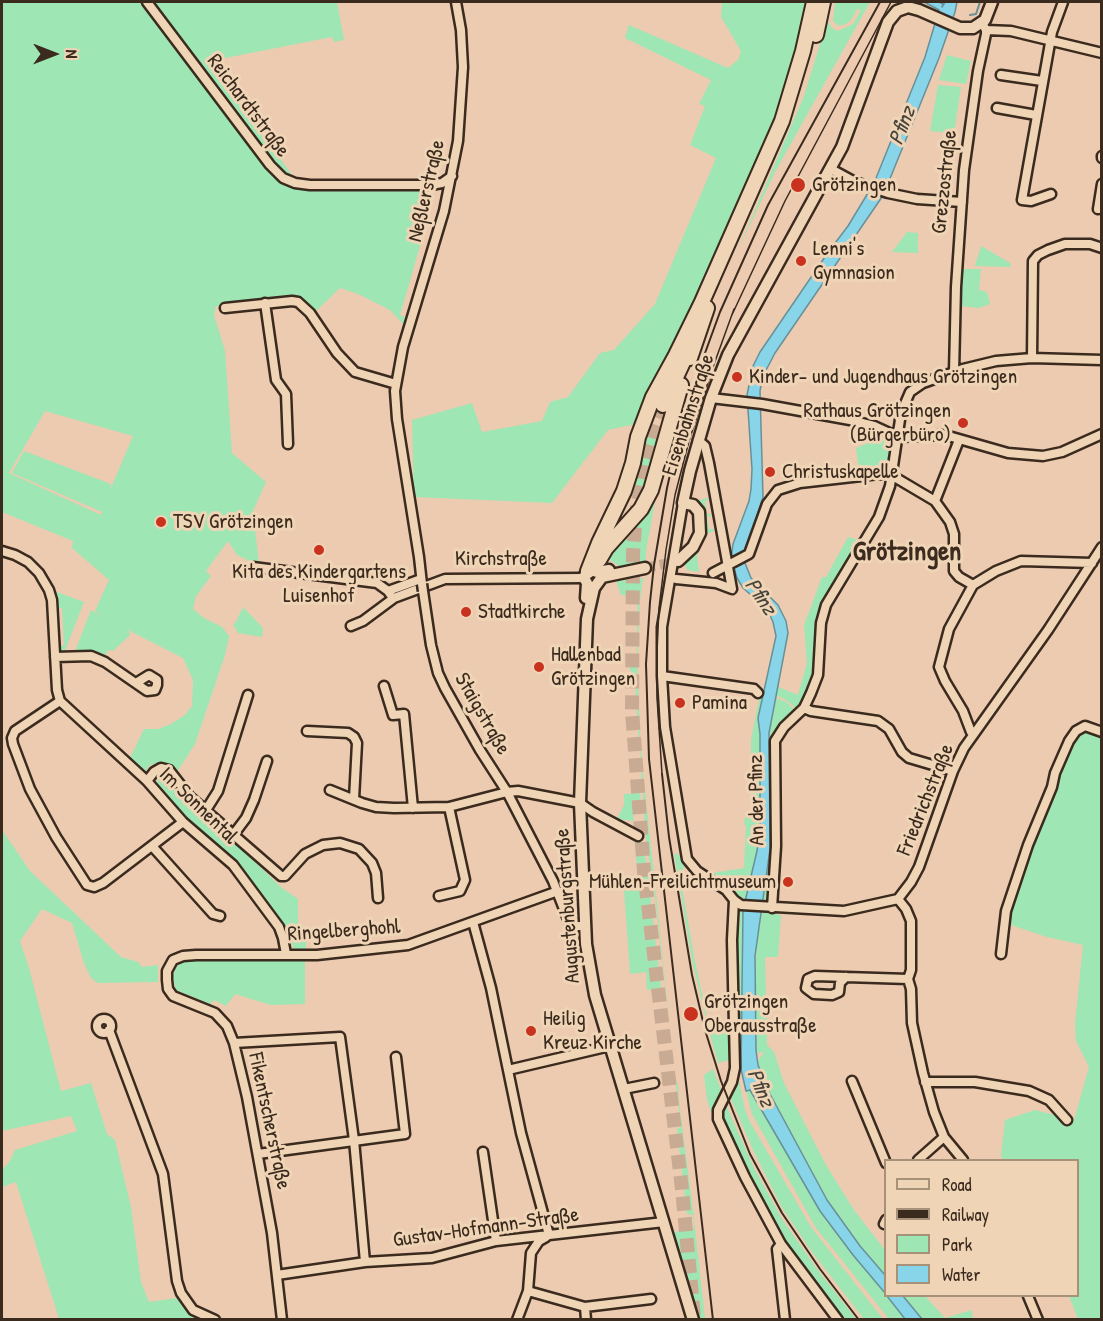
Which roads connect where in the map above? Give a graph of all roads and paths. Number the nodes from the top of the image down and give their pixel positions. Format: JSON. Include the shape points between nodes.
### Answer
{"nodes":[{"id":1,"x":147,"y":2,"type":"edge"},
{"id":2,"x":456,"y":2,"type":"edge"},
{"id":3,"x":814,"y":2,"type":"edge"},
{"id":4,"x":823,"y":2,"type":"edge"},
{"id":5,"x":992,"y":2,"type":"edge"},
{"id":6,"x":1063,"y":2,"type":"edge"},
{"id":7,"x":984,"y":27,"type":"junction"},
{"id":8,"x":1050,"y":41,"type":"junction"},
{"id":9,"x":1101,"y":53,"type":"edge"},
{"id":10,"x":1001,"y":75,"type":"dead end"},
{"id":11,"x":1042,"y":81,"type":"junction"},
{"id":12,"x":997,"y":108,"type":"dead end"},
{"id":13,"x":1036,"y":115,"type":"junction"},
{"id":14,"x":831,"y":169,"type":"junction"},
{"id":15,"x":452,"y":176,"type":"junction"},
{"id":16,"x":1101,"y":184,"type":"edge"},
{"id":17,"x":1051,"y":194,"type":"dead end"},
{"id":18,"x":962,"y":202,"type":"junction"},
{"id":19,"x":1098,"y":209,"type":"dead end"},
{"id":20,"x":1101,"y":248,"type":"edge"},
{"id":21,"x":266,"y":303,"type":"junction"},
{"id":22,"x":705,"y":304,"type":"junction"},
{"id":23,"x":225,"y":308,"type":"dead end"},
{"id":24,"x":1032,"y":358,"type":"junction"},
{"id":25,"x":1101,"y":360,"type":"edge"},
{"id":26,"x":954,"y":372,"type":"junction"},
{"id":27,"x":396,"y":384,"type":"junction"},
{"id":28,"x":711,"y":399,"type":"junction"},
{"id":29,"x":1101,"y":434,"type":"edge"},
{"id":30,"x":898,"y":437,"type":"junction"},
{"id":31,"x":698,"y":440,"type":"junction"},
{"id":32,"x":959,"y":440,"type":"junction"},
{"id":33,"x":288,"y":444,"type":"dead end"},
{"id":34,"x":891,"y":476,"type":"junction"},
{"id":35,"x":935,"y":501,"type":"junction"},
{"id":36,"x":619,"y":502,"type":"junction"},
{"id":37,"x":683,"y":503,"type":"junction"},
{"id":38,"x":640,"y":509,"type":"junction"},
{"id":39,"x":631,"y":521,"type":"junction"},
{"id":40,"x":1101,"y":547,"type":"edge"},
{"id":41,"x":606,"y":548,"type":"junction"},
{"id":42,"x":2,"y":551,"type":"edge"},
{"id":43,"x":678,"y":561,"type":"tunnel mouth"},
{"id":44,"x":1092,"y":562,"type":"junction"},
{"id":45,"x":730,"y":565,"type":"junction"},
{"id":46,"x":253,"y":567,"type":"dead end"},
{"id":47,"x":645,"y":568,"type":"tunnel mouth"},
{"id":48,"x":621,"y":571,"type":"junction"},
{"id":49,"x":592,"y":577,"type":"junction"},
{"id":50,"x":675,"y":579,"type":"dead end"},
{"id":51,"x":716,"y":583,"type":"junction"},
{"id":52,"x":422,"y":585,"type":"junction"},
{"id":53,"x":973,"y":585,"type":"junction"},
{"id":54,"x":391,"y":595,"type":"junction"},
{"id":55,"x":351,"y":626,"type":"dead end"},
{"id":56,"x":55,"y":657,"type":"junction"},
{"id":57,"x":662,"y":676,"type":"junction"},
{"id":58,"x":136,"y":683,"type":"dead end"},
{"id":59,"x":384,"y":686,"type":"dead end"},
{"id":60,"x":758,"y":693,"type":"dead end"},
{"id":61,"x":248,"y":695,"type":"dead end"},
{"id":62,"x":60,"y":701,"type":"junction"},
{"id":63,"x":804,"y":708,"type":"junction"},
{"id":64,"x":307,"y":731,"type":"dead end"},
{"id":65,"x":1101,"y":732,"type":"edge"},
{"id":66,"x":974,"y":734,"type":"junction"},
{"id":67,"x":267,"y":761,"type":"dead end"},
{"id":68,"x":953,"y":771,"type":"junction"},
{"id":69,"x":147,"y":781,"type":"junction"},
{"id":70,"x":330,"y":790,"type":"dead end"},
{"id":71,"x":507,"y":792,"type":"junction"},
{"id":72,"x":354,"y":798,"type":"junction"},
{"id":73,"x":580,"y":803,"type":"junction"},
{"id":74,"x":449,"y":807,"type":"junction"},
{"id":75,"x":413,"y":808,"type":"junction"},
{"id":76,"x":206,"y":810,"type":"junction"},
{"id":77,"x":183,"y":822,"type":"junction"},
{"id":78,"x":234,"y":834,"type":"junction"},
{"id":79,"x":638,"y":836,"type":"dead end"},
{"id":80,"x":152,"y":846,"type":"junction"},
{"id":81,"x":558,"y":891,"type":"junction"},
{"id":82,"x":439,"y":896,"type":"dead end"},
{"id":83,"x":378,"y":898,"type":"dead end"},
{"id":84,"x":898,"y":899,"type":"junction"},
{"id":85,"x":738,"y":903,"type":"junction"},
{"id":86,"x":769,"y":907,"type":"junction"},
{"id":87,"x":220,"y":916,"type":"dead end"},
{"id":88,"x":473,"y":922,"type":"junction"},
{"id":89,"x":585,"y":926,"type":"junction"},
{"id":90,"x":286,"y":954,"type":"junction"},
{"id":91,"x":1001,"y":954,"type":"dead end"},
{"id":92,"x":167,"y":972,"type":"joint"},
{"id":93,"x":846,"y":977,"type":"dead end"},
{"id":94,"x":908,"y":979,"type":"junction"},
{"id":95,"x":109,"y":1030,"type":"dead end"},
{"id":96,"x":234,"y":1042,"type":"junction"},
{"id":97,"x":610,"y":1046,"type":"junction"},
{"id":98,"x":396,"y":1057,"type":"dead end"},
{"id":99,"x":508,"y":1070,"type":"junction"},
{"id":100,"x":852,"y":1081,"type":"dead end"},
{"id":101,"x":925,"y":1082,"type":"junction"},
{"id":102,"x":654,"y":1083,"type":"dead end"},
{"id":103,"x":624,"y":1089,"type":"junction"},
{"id":104,"x":1067,"y":1120,"type":"dead end"},
{"id":105,"x":944,"y":1137,"type":"junction"},
{"id":106,"x":354,"y":1140,"type":"junction"},
{"id":107,"x":483,"y":1152,"type":"dead end"},
{"id":108,"x":258,"y":1154,"type":"junction"},
{"id":109,"x":920,"y":1159,"type":"edge"},
{"id":110,"x":961,"y":1159,"type":"edge"},
{"id":111,"x":884,"y":1161,"type":"edge"},
{"id":112,"x":664,"y":1222,"type":"junction"},
{"id":113,"x":549,"y":1235,"type":"junction"},
{"id":114,"x":496,"y":1241,"type":"junction"},
{"id":115,"x":781,"y":1244,"type":"junction"},
{"id":116,"x":364,"y":1262,"type":"junction"},
{"id":117,"x":277,"y":1275,"type":"junction"},
{"id":118,"x":528,"y":1291,"type":"junction"},
{"id":119,"x":1028,"y":1297,"type":"edge"},
{"id":120,"x":651,"y":1299,"type":"dead end"},
{"id":121,"x":585,"y":1307,"type":"junction"},
{"id":122,"x":281,"y":1317,"type":"edge"},
{"id":123,"x":215,"y":1320,"type":"edge"},
{"id":124,"x":517,"y":1320,"type":"edge"},
{"id":125,"x":586,"y":1320,"type":"edge"},
{"id":126,"x":693,"y":1320,"type":"edge"},
{"id":127,"x":785,"y":1320,"type":"edge"},
{"id":128,"x":838,"y":1320,"type":"edge"},
{"id":129,"x":1038,"y":1320,"type":"edge"}],
"edges":[{"from":1,"to":15,"type":"street","name":"Reichardtstraße","via":[[283,178],[310,185],[434,185]]},
{"from":2,"to":15,"type":"street","name":"Neßlerstraße","via":[[463,82]]},
{"from":3,"to":22,"type":"highway","via":[[782,121]]},
{"from":4,"to":22,"type":"highway","via":[[798,96]]},
{"from":5,"to":7,"type":"street","name":"Grezzostraße"},
{"from":6,"to":8,"type":"street"},
{"from":7,"to":8,"type":"street"},
{"from":7,"to":14,"type":"street","name":"Eisenbahnstraße","via":[[966,29],[908,7],[900,9],[891,18]]},
{"from":7,"to":18,"type":"street","name":"Grezzostraße"},
{"from":8,"to":9,"type":"street"},
{"from":8,"to":11,"type":"street"},
{"from":10,"to":11,"type":"street"},
{"from":11,"to":13,"type":"street"},
{"from":12,"to":13,"type":"street"},
{"from":13,"to":17,"type":"street","via":[[1022,200]]},
{"from":14,"to":18,"type":"street","via":[[885,192]]},
{"from":14,"to":28,"type":"street","name":"Eisenbahnstraße","via":[[728,355]]},
{"from":15,"to":27,"type":"street","name":"Neßlerstraße"},
{"from":16,"to":19,"type":"street"},
{"from":18,"to":26,"type":"street","name":"Grezzostraße"},
{"from":20,"to":24,"type":"street","via":[[1078,243],[1055,246],[1038,255],[1031,266]]},
{"from":21,"to":23,"type":"street"},
{"from":21,"to":27,"type":"street","via":[[298,302],[355,372]]},
{"from":21,"to":33,"type":"street","via":[[276,380],[286,394]]},
{"from":22,"to":22,"type":"highway","via":[[663,405]]},
{"from":22,"to":36,"type":"highway","via":[[644,419]]},
{"from":22,"to":38,"type":"highway","via":[[656,476]]},
{"from":24,"to":25,"type":"street"},
{"from":24,"to":26,"type":"street","via":[[996,361]]},
{"from":26,"to":30,"type":"street","name":"An der Pfinz","via":[[910,392],[901,413]]},
{"from":27,"to":52,"type":"street","name":"Staigstraße","via":[[397,419]]},
{"from":28,"to":30,"type":"street","via":[[746,401],[874,426]]},
{"from":28,"to":31,"type":"street","name":"Eisenbahnstraße"},
{"from":29,"to":32,"type":"street","via":[[1043,456],[1008,453]]},
{"from":30,"to":32,"type":"street","via":[[945,435]]},
{"from":30,"to":34,"type":"street","name":"An der Pfinz"},
{"from":31,"to":37,"type":"street","name":"Eisenbahnstraße"},
{"from":31,"to":45,"type":"street","via":[[705,446],[710,463]]},
{"from":32,"to":35,"type":"street"},
{"from":34,"to":35,"type":"street"},
{"from":34,"to":45,"type":"street","via":[[858,475],[778,490],[766,504],[751,551]]},
{"from":34,"to":63,"type":"street","name":"An der Pfinz","via":[[879,517],[826,605],[818,675]]},
{"from":35,"to":53,"type":"street","via":[[951,522],[954,571]]},
{"from":36,"to":38,"type":"highway","via":[[627,493],[636,496]]},
{"from":36,"to":39,"type":"highway","via":[[617,522]]},
{"from":36,"to":49,"type":"highway"},
{"from":37,"to":43,"type":"street","via":[[696,508],[701,524],[693,547]]},
{"from":37,"to":57,"type":"street","name":"Eisenbahnstraße","via":[[664,609]]},
{"from":38,"to":39,"type":"highway"},
{"from":39,"to":41,"type":"highway"},
{"from":40,"to":44,"type":"street","name":"Friedrichstraße"},
{"from":41,"to":48,"type":"street","via":[[607,561]]},
{"from":41,"to":49,"type":"highway"},
{"from":42,"to":56,"type":"street","via":[[28,562],[46,584],[52,600]]},
{"from":44,"to":53,"type":"street","via":[[1021,561]]},
{"from":44,"to":66,"type":"street","name":"Friedrichstraße"},
{"from":45,"to":51,"type":"street","via":[[714,573]]},
{"from":45,"to":51,"type":"street","via":[[732,589]]},
{"from":46,"to":54,"type":"street","via":[[377,583]]},
{"from":47,"to":48,"type":"street","name":"Kirchstraße"},
{"from":48,"to":49,"type":"street","name":"Kirchstraße","via":[[604,570]]},
{"from":49,"to":54,"type":"street","name":"Kirchstraße","via":[[445,579]]},
{"from":49,"to":73,"type":"street","name":"Augustenburgstraße"},
{"from":50,"to":51,"type":"street"},
{"from":52,"to":54,"type":"street"},
{"from":52,"to":71,"type":"street","name":"Staigstraße","via":[[438,673]]},
{"from":53,"to":66,"type":"street","via":[[950,629],[939,667]]},
{"from":54,"to":55,"type":"street","via":[[363,621]]},
{"from":56,"to":58,"type":"street","via":[[91,656]]},
{"from":56,"to":62,"type":"street"},
{"from":57,"to":60,"type":"street","via":[[754,689]]},
{"from":57,"to":85,"type":"street","name":"Eisenbahnstraße","via":[[665,728],[687,859]]},
{"from":59,"to":75,"type":"street","via":[[393,715],[404,714]]},
{"from":61,"to":76,"type":"street","via":[[218,791]]},
{"from":62,"to":69,"type":"street","name":"Im Sonnental"},
{"from":62,"to":80,"type":"street","via":[[12,738],[23,774],[56,837],[91,887],[103,883]]},
{"from":63,"to":68,"type":"street","via":[[878,721],[889,729],[909,758]]},
{"from":63,"to":86,"type":"street","name":"An der Pfinz","via":[[775,741],[776,846]]},
{"from":64,"to":72,"type":"street","via":[[348,733],[354,737]]},
{"from":65,"to":91,"type":"street","via":[[1085,726],[1069,741],[1009,902]]},
{"from":66,"to":68,"type":"street","name":"Friedrichstraße"},
{"from":67,"to":78,"type":"street","via":[[254,801]]},
{"from":68,"to":84,"type":"street","name":"Friedrichstraße","via":[[919,867]]},
{"from":69,"to":76,"type":"street","via":[[161,768],[169,771]]},
{"from":69,"to":77,"type":"street","name":"Im Sonnental"},
{"from":70,"to":72,"type":"street"},
{"from":71,"to":73,"type":"street"},
{"from":71,"to":74,"type":"street"},
{"from":71,"to":81,"type":"street","name":"Staigstraße"},
{"from":72,"to":75,"type":"street","via":[[376,807]]},
{"from":73,"to":79,"type":"street"},
{"from":73,"to":89,"type":"street","name":"Augustenburgstraße"},
{"from":74,"to":75,"type":"street"},
{"from":74,"to":82,"type":"street","via":[[465,880],[460,891]]},
{"from":76,"to":78,"type":"street"},
{"from":77,"to":80,"type":"street"},
{"from":77,"to":90,"type":"street","name":"Im Sonnental","via":[[233,865],[279,927]]},
{"from":78,"to":83,"type":"street","via":[[281,876],[305,854],[323,845],[340,843],[359,849],[376,873]]},
{"from":80,"to":87,"type":"street","via":[[213,914]]},
{"from":81,"to":88,"type":"street","name":"Ringelberghohl"},
{"from":81,"to":89,"type":"street","name":"Staigstraße","via":[[569,922]]},
{"from":84,"to":86,"type":"street","via":[[844,911]]},
{"from":84,"to":94,"type":"street","via":[[910,921]]},
{"from":85,"to":86,"type":"street"},
{"from":85,"to":115,"type":"street","via":[[732,940],[735,1068],[718,1110],[720,1125]]},
{"from":88,"to":90,"type":"street","name":"Ringelberghohl","via":[[408,945],[317,955]]},
{"from":88,"to":99,"type":"street"},
{"from":89,"to":97,"type":"street","name":"Augustenburgstraße","via":[[591,978]]},
{"from":90,"to":92,"type":"street","name":"Ringelberghohl","via":[[183,956],[173,960]]},
{"from":92,"to":96,"type":"street","name":"Fikentscherstraße","via":[[168,989],[173,996],[215,1013]]},
{"from":93,"to":94,"type":"street"},
{"from":94,"to":101,"type":"street","via":[[912,1023]]},
{"from":95,"to":123,"type":"street","via":[[162,1174],[181,1293],[193,1310]]},
{"from":96,"to":106,"type":"street","via":[[340,1037]]},
{"from":96,"to":108,"type":"street","name":"Fikentscherstraße"},
{"from":97,"to":99,"type":"street"},
{"from":97,"to":103,"type":"street","name":"Augustenburgstraße"},
{"from":98,"to":106,"type":"street","via":[[405,1134]]},
{"from":99,"to":113,"type":"street"},
{"from":100,"to":111,"type":"street"},
{"from":101,"to":104,"type":"street","via":[[975,1082],[1029,1091],[1049,1100]]},
{"from":101,"to":105,"type":"street"},
{"from":102,"to":103,"type":"street"},
{"from":103,"to":112,"type":"street","name":"Augustenburgstraße"},
{"from":105,"to":109,"type":"street"},
{"from":105,"to":110,"type":"street"},
{"from":106,"to":108,"type":"street"},
{"from":106,"to":116,"type":"street"},
{"from":107,"to":114,"type":"street"},
{"from":108,"to":117,"type":"street","name":"Fikentscherstraße"},
{"from":112,"to":113,"type":"street","name":"Gustav-Hofmann-Straße"},
{"from":112,"to":126,"type":"street","name":"Augustenburgstraße"},
{"from":113,"to":114,"type":"street","name":"Gustav-Hofmann-Straße"},
{"from":113,"to":118,"type":"street","via":[[531,1253]]},
{"from":114,"to":116,"type":"street","name":"Gustav-Hofmann-Straße","via":[[432,1258]]},
{"from":115,"to":127,"type":"street","via":[[777,1249]]},
{"from":115,"to":128,"type":"street"},
{"from":116,"to":117,"type":"street","name":"Gustav-Hofmann-Straße"},
{"from":117,"to":122,"type":"street","name":"Fikentscherstraße"},
{"from":118,"to":121,"type":"street"},
{"from":118,"to":124,"type":"street"},
{"from":119,"to":129,"type":"street"},
{"from":120,"to":121,"type":"street"},
{"from":121,"to":125,"type":"street"}]}
